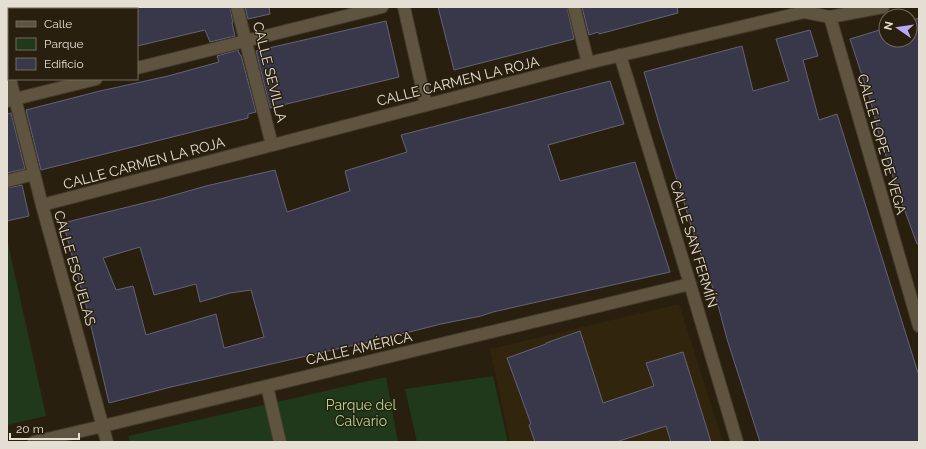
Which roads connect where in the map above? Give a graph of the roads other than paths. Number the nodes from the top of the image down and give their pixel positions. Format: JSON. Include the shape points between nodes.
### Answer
{"nodes":[{"id":1,"x":238,"y":7,"type":"edge"},
{"id":2,"x":382,"y":7,"type":"edge"},
{"id":3,"x":404,"y":7,"type":"edge"},
{"id":4,"x":574,"y":7,"type":"edge"},
{"id":5,"x":880,"y":7,"type":"edge"},
{"id":6,"x":830,"y":17,"type":"junction"},
{"id":7,"x":246,"y":40,"type":"junction"},
{"id":8,"x":620,"y":55,"type":"junction"},
{"id":9,"x":588,"y":63,"type":"junction"},
{"id":10,"x":138,"y":68,"type":"edge"},
{"id":11,"x":10,"y":80,"type":"edge"},
{"id":12,"x":92,"y":80,"type":"edge"},
{"id":13,"x":11,"y":100,"type":"edge"},
{"id":14,"x":426,"y":105,"type":"junction"},
{"id":15,"x":272,"y":144,"type":"junction"},
{"id":16,"x":34,"y":174,"type":"junction"},
{"id":17,"x":7,"y":181,"type":"edge"},
{"id":18,"x":42,"y":205,"type":"junction"},
{"id":19,"x":690,"y":284,"type":"junction"},
{"id":20,"x":919,"y":326,"type":"edge"},
{"id":21,"x":267,"y":386,"type":"junction"},
{"id":22,"x":103,"y":426,"type":"junction"},
{"id":23,"x":34,"y":442,"type":"edge"},
{"id":24,"x":107,"y":442,"type":"edge"},
{"id":25,"x":280,"y":442,"type":"edge"},
{"id":26,"x":737,"y":442,"type":"edge"}],
"edges":[{"from":1,"to":7,"type":"street","name":"CALLE SEVILLA"},
{"from":2,"to":7,"type":"street"},
{"from":3,"to":14,"type":"street"},
{"from":4,"to":9,"type":"street"},
{"from":5,"to":6,"type":"street","name":"CALLE CARMEN LA ROJA"},
{"from":6,"to":8,"type":"street","name":"CALLE CARMEN LA ROJA","via":[[804,12]]},
{"from":6,"to":20,"type":"street","name":"CALLE LOPE DE VEGA"},
{"from":7,"to":10,"type":"street"},
{"from":7,"to":15,"type":"street","name":"CALLE SEVILLA"},
{"from":8,"to":9,"type":"street","name":"CALLE CARMEN LA ROJA"},
{"from":8,"to":19,"type":"street","name":"CALLE SAN FERMÍN"},
{"from":9,"to":14,"type":"street","name":"CALLE CARMEN LA ROJA"},
{"from":11,"to":13,"type":"street","name":"CALLE ESCUELAS"},
{"from":12,"to":13,"type":"street"},
{"from":13,"to":16,"type":"street","name":"CALLE ESCUELAS"},
{"from":14,"to":15,"type":"street","name":"CALLE CARMEN LA ROJA"},
{"from":15,"to":18,"type":"street","name":"CALLE CARMEN LA ROJA"},
{"from":16,"to":17,"type":"street"},
{"from":16,"to":18,"type":"street","name":"CALLE ESCUELAS"},
{"from":18,"to":22,"type":"street","name":"CALLE ESCUELAS"},
{"from":19,"to":21,"type":"street","name":"CALLE AMÉRICA"},
{"from":19,"to":26,"type":"street","name":"CALLE SAN FERMÍN"},
{"from":21,"to":22,"type":"street","name":"CALLE AMÉRICA"},
{"from":21,"to":25,"type":"street"},
{"from":22,"to":23,"type":"street","name":"CALLE AMÉRICA"},
{"from":22,"to":24,"type":"street","name":"CALLE ESCUELAS"}]}
